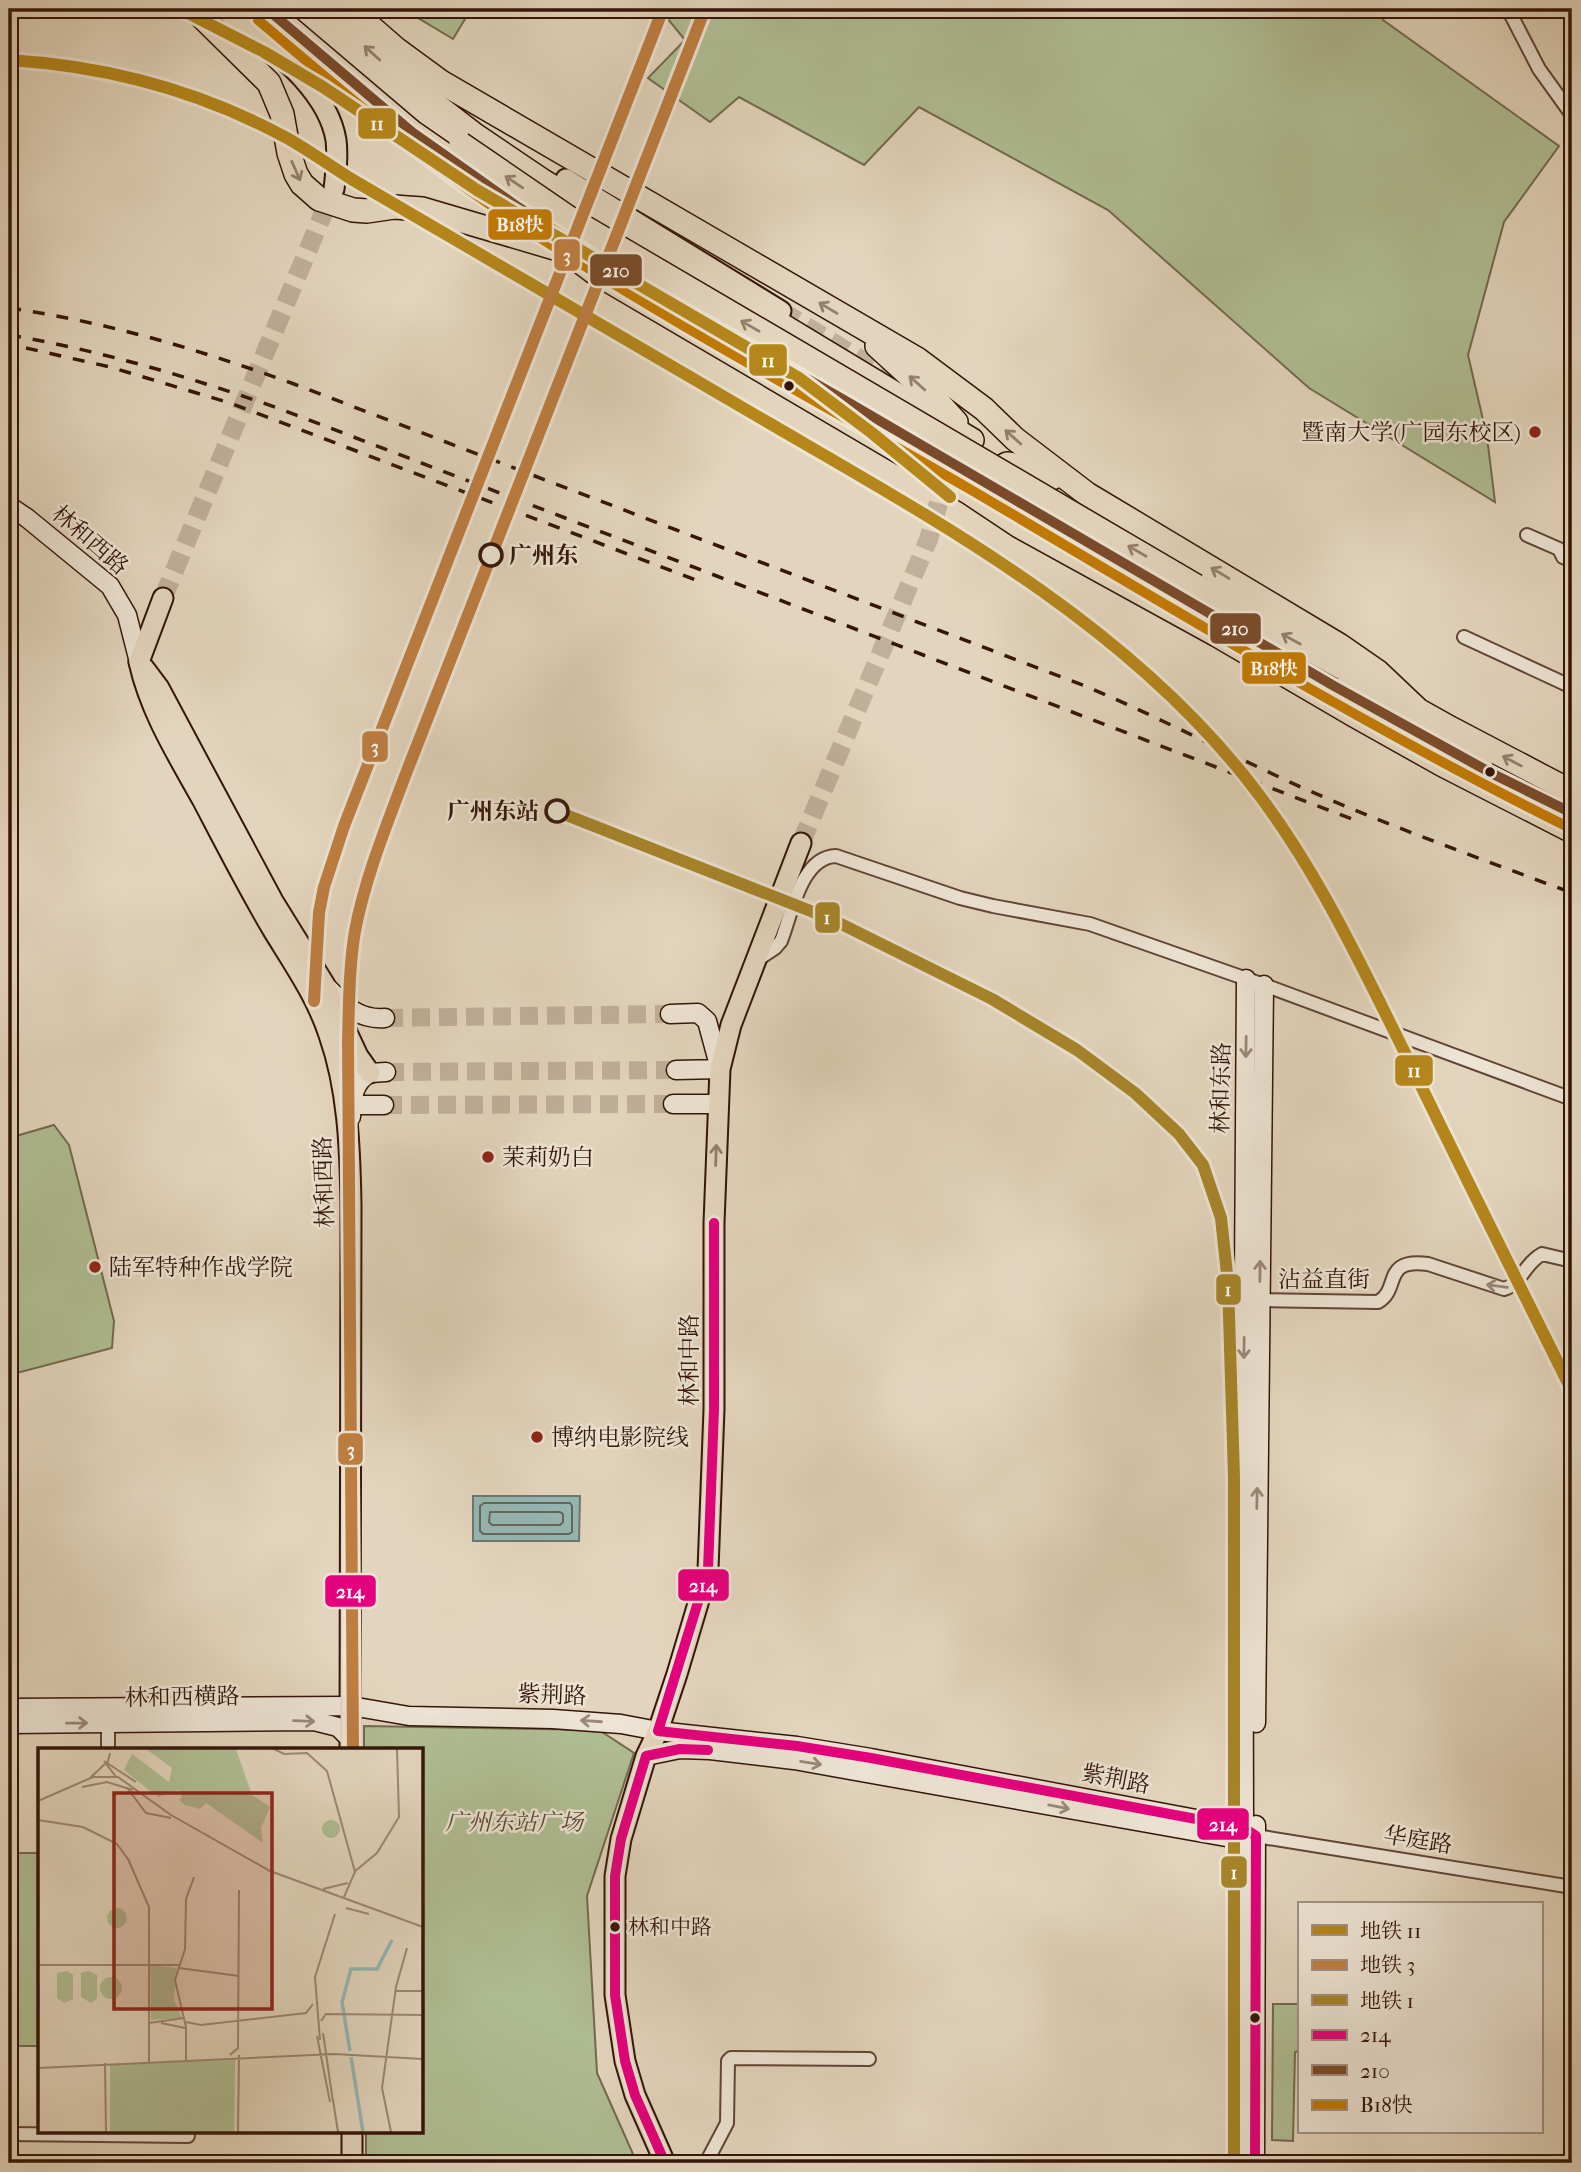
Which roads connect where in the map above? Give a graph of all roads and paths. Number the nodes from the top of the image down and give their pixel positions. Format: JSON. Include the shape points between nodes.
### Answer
{"nodes":[{"id":1,"x":179,"y":9,"type":"edge"},
{"id":2,"x":194,"y":9,"type":"edge"},
{"id":3,"x":224,"y":9,"type":"edge"},
{"id":4,"x":267,"y":9,"type":"edge"},
{"id":5,"x":282,"y":9,"type":"edge"},
{"id":6,"x":295,"y":9,"type":"edge"},
{"id":7,"x":324,"y":9,"type":"edge"},
{"id":8,"x":350,"y":9,"type":"edge"},
{"id":9,"x":1508,"y":9,"type":"edge"},
{"id":10,"x":425,"y":71,"type":"junction"},
{"id":11,"x":269,"y":83,"type":"junction"},
{"id":12,"x":423,"y":94,"type":"junction"},
{"id":13,"x":1572,"y":115,"type":"edge"},
{"id":14,"x":566,"y":179,"type":"junction"},
{"id":15,"x":334,"y":189,"type":"tunnel mouth"},
{"id":16,"x":567,"y":252,"type":"junction"},
{"id":17,"x":781,"y":311,"type":"tunnel mouth"},
{"id":18,"x":853,"y":323,"type":"junction"},
{"id":19,"x":972,"y":440,"type":"junction"},
{"id":20,"x":968,"y":492,"type":"junction"},
{"id":21,"x":1087,"y":494,"type":"junction"},
{"id":22,"x":9,"y":506,"type":"edge"},
{"id":23,"x":1019,"y":526,"type":"junction"},
{"id":24,"x":1527,"y":535,"type":"dead end"},
{"id":25,"x":1572,"y":561,"type":"edge"},
{"id":26,"x":1192,"y":594,"type":"junction"},
{"id":27,"x":163,"y":598,"type":"tunnel mouth"},
{"id":28,"x":1464,"y":638,"type":"dead end"},
{"id":29,"x":139,"y":662,"type":"junction"},
{"id":30,"x":1572,"y":687,"type":"edge"},
{"id":31,"x":1416,"y":708,"type":"junction"},
{"id":32,"x":1478,"y":783,"type":"junction"},
{"id":33,"x":1572,"y":792,"type":"edge"},
{"id":34,"x":1572,"y":813,"type":"edge"},
{"id":35,"x":1572,"y":821,"type":"edge"},
{"id":36,"x":1572,"y":831,"type":"edge"},
{"id":37,"x":801,"y":843,"type":"tunnel mouth"},
{"id":38,"x":757,"y":960,"type":"junction"},
{"id":39,"x":1255,"y":982,"type":"junction"},
{"id":40,"x":326,"y":985,"type":"junction"},
{"id":41,"x":670,"y":1014,"type":"tunnel mouth"},
{"id":42,"x":347,"y":1031,"type":"junction"},
{"id":43,"x":337,"y":1066,"type":"junction"},
{"id":44,"x":720,"y":1069,"type":"junction"},
{"id":45,"x":676,"y":1070,"type":"tunnel mouth"},
{"id":46,"x":378,"y":1073,"type":"joint"},
{"id":47,"x":1572,"y":1099,"type":"edge"},
{"id":48,"x":673,"y":1104,"type":"tunnel mouth"},
{"id":49,"x":718,"y":1104,"type":"junction"},
{"id":50,"x":352,"y":1105,"type":"junction"},
{"id":51,"x":384,"y":1105,"type":"tunnel mouth"},
{"id":52,"x":349,"y":1144,"type":"junction"},
{"id":53,"x":1572,"y":1261,"type":"edge"},
{"id":54,"x":1252,"y":1300,"type":"junction"},
{"id":55,"x":351,"y":1706,"type":"junction"},
{"id":56,"x":9,"y":1708,"type":"edge"},
{"id":57,"x":108,"y":1715,"type":"junction"},
{"id":58,"x":9,"y":1724,"type":"edge"},
{"id":59,"x":658,"y":1731,"type":"junction"},
{"id":60,"x":350,"y":1745,"type":"edge"},
{"id":61,"x":107,"y":1748,"type":"edge"},
{"id":62,"x":646,"y":1756,"type":"junction"},
{"id":63,"x":1248,"y":1835,"type":"junction"},
{"id":64,"x":1572,"y":1887,"type":"edge"},
{"id":65,"x":869,"y":2059,"type":"dead end"},
{"id":66,"x":9,"y":2134,"type":"edge"},
{"id":67,"x":38,"y":2134,"type":"edge"},
{"id":68,"x":131,"y":2134,"type":"edge"},
{"id":69,"x":352,"y":2134,"type":"edge"},
{"id":70,"x":188,"y":2136,"type":"dead end"},
{"id":71,"x":352,"y":2163,"type":"edge"},
{"id":72,"x":666,"y":2163,"type":"edge"},
{"id":73,"x":706,"y":2163,"type":"edge"},
{"id":74,"x":1242,"y":2163,"type":"edge"},
{"id":75,"x":1255,"y":2163,"type":"edge"}],
"edges":[{"from":1,"to":11,"type":"highway"},
{"from":2,"to":11,"type":"highway"},
{"from":3,"to":15,"type":"main road","via":[[303,79],[322,102],[336,139]]},
{"from":4,"to":26,"type":"highway","bridge":true,"via":[[412,132],[624,275]]},
{"from":5,"to":16,"type":"highway","via":[[356,75],[385,120]]},
{"from":26,"to":6,"type":"highway","one_way":true,"bridge":true,"via":[[551,207],[433,124]]},
{"from":12,"to":7,"type":"highway","one_way":true},
{"from":8,"to":10,"type":"highway"},
{"from":9,"to":13,"type":"street","via":[[1539,69]]},
{"from":10,"to":14,"type":"highway","via":[[488,124]]},
{"from":18,"to":10,"type":"highway","one_way":true},
{"from":11,"to":16,"type":"highway","one_way":true,"via":[[282,114],[296,174],[319,199],[353,210],[422,209]]},
{"from":12,"to":14,"type":"highway"},
{"from":12,"to":19,"type":"highway","via":[[543,181]]},
{"from":14,"to":17,"type":"main road"},
{"from":16,"to":20,"type":"highway"},
{"from":19,"to":18,"type":"highway","one_way":true},
{"from":21,"to":18,"type":"highway","one_way":true,"via":[[953,384]]},
{"from":19,"to":20,"type":"highway","via":[[987,466]]},
{"from":20,"to":23,"type":"highway"},
{"from":21,"to":23,"type":"highway","via":[[1022,466],[1001,466],[996,476],[998,487]]},
{"from":31,"to":21,"type":"highway","one_way":true,"via":[[1378,672],[1339,645]]},
{"from":22,"to":29,"type":"street","name":"林和西路","via":[[110,586],[127,615]]},
{"from":23,"to":32,"type":"highway"},
{"from":24,"to":25,"type":"street","via":[[1559,549]]},
{"from":31,"to":26,"type":"highway","one_way":true},
{"from":26,"to":34,"type":"highway","via":[[1437,744]]},
{"from":27,"to":29,"type":"main road"},
{"from":28,"to":30,"type":"street"},
{"from":29,"to":40,"type":"main road","name":"林和西路","via":[[159,688],[273,901]]},
{"from":29,"to":43,"type":"main road","name":"林和西路","via":[[145,691],[180,760],[314,999]]},
{"from":33,"to":31,"type":"highway","one_way":true},
{"from":32,"to":35,"type":"highway"},
{"from":32,"to":36,"type":"highway"},
{"from":37,"to":38,"type":"main road","name":"林和中路"},
{"from":38,"to":39,"type":"street","via":[[781,940],[804,876],[817,860],[835,856],[960,898],[1090,924]]},
{"from":38,"to":44,"type":"main road","name":"林和中路","via":[[731,1025]]},
{"from":39,"to":47,"type":"street"},
{"from":39,"to":54,"type":"street","name":"林和东路"},
{"from":40,"to":42,"type":"main road","name":"林和西路"},
{"from":40,"to":42,"type":"street","via":[[343,1004],[379,1019],[353,1024]]},
{"from":41,"to":44,"type":"street","via":[[698,1013],[707,1021]]},
{"from":42,"to":43,"type":"street"},
{"from":42,"to":46,"type":"main road","name":"林和西路","via":[[358,1056]]},
{"from":43,"to":52,"type":"main road","name":"林和西路"},
{"from":44,"to":45,"type":"street"},
{"from":44,"to":49,"type":"main road","name":"林和中路"},
{"from":46,"to":50,"type":"street","via":[[357,1085]]},
{"from":48,"to":49,"type":"street"},
{"from":59,"to":49,"type":"main road","name":"林和中路","one_way":true,"via":[[708,1570]]},
{"from":50,"to":51,"type":"street"},
{"from":50,"to":52,"type":"street"},
{"from":52,"to":55,"type":"main road","name":"林和西路"},
{"from":53,"to":54,"type":"street","name":"沾益直街","one_way":true,"via":[[1542,1254],[1532,1259],[1514,1286],[1504,1289],[1416,1262],[1394,1274],[1378,1302]]},
{"from":54,"to":63,"type":"street","name":"林和东路"},
{"from":55,"to":57,"type":"street","name":"林和西横路"},
{"from":59,"to":55,"type":"street","name":"紫荆路","one_way":true,"via":[[593,1721],[409,1716]]},
{"from":55,"to":60,"type":"main road","name":"林和西路"},
{"from":56,"to":57,"type":"street","name":"林和西横路"},
{"from":58,"to":57,"type":"street","name":"林和西横路","one_way":true},
{"from":57,"to":60,"type":"street","name":"林和西横路","one_way":true,"via":[[314,1721],[338,1727]]},
{"from":57,"to":61,"type":"street"},
{"from":59,"to":62,"type":"main road","name":"林和中路"},
{"from":59,"to":63,"type":"street","name":"紫荆路","via":[[871,1758]]},
{"from":62,"to":63,"type":"street","name":"紫荆路","one_way":true,"via":[[690,1750],[794,1760]]},
{"from":62,"to":72,"type":"main road","name":"林和中路","via":[[615,1876],[615,1995],[635,2095]]},
{"from":63,"to":64,"type":"street","name":"华庭路"},
{"from":63,"to":74,"type":"street","name":"林和东路"},
{"from":63,"to":75,"type":"street","name":"林和东路"},
{"from":65,"to":73,"type":"street","via":[[731,2058],[727,2123]]},
{"from":66,"to":67,"type":"street"},
{"from":68,"to":70,"type":"street"},
{"from":69,"to":71,"type":"main road"}]}
